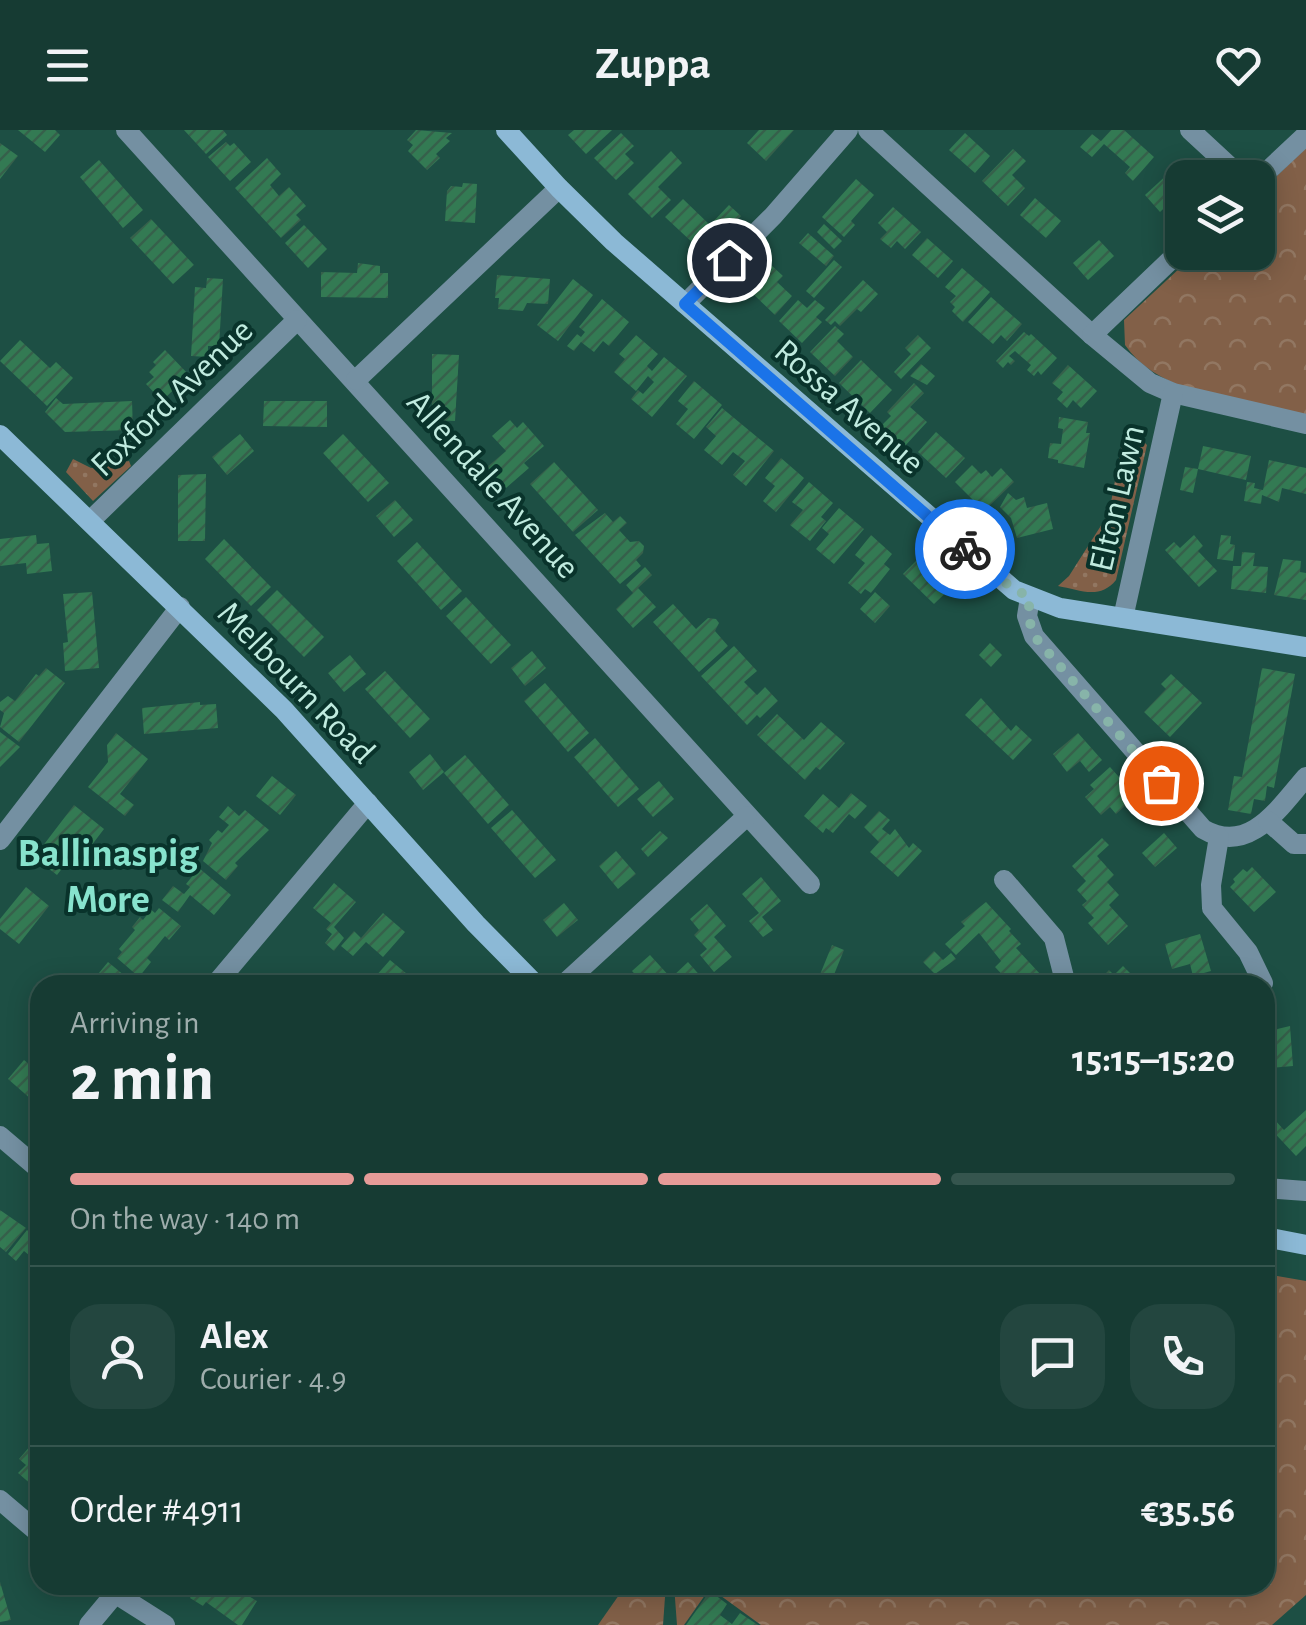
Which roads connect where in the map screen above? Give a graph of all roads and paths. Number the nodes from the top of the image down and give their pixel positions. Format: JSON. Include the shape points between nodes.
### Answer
{"nodes":[{"id":1,"x":126,"y":130,"type":"edge"},
{"id":2,"x":506,"y":130,"type":"edge"},
{"id":3,"x":848,"y":130,"type":"edge"},
{"id":4,"x":868,"y":130,"type":"edge"},
{"id":5,"x":1190,"y":130,"type":"edge"},
{"id":6,"x":1306,"y":135,"type":"edge"},
{"id":7,"x":1222,"y":160,"type":"edge"},
{"id":8,"x":1275,"y":164,"type":"edge"},
{"id":9,"x":558,"y":188,"type":"junction"},
{"id":10,"x":1165,"y":265,"type":"edge"},
{"id":11,"x":685,"y":304,"type":"junction"},
{"id":12,"x":297,"y":320,"type":"junction"},
{"id":13,"x":1092,"y":335,"type":"junction"},
{"id":14,"x":356,"y":380,"type":"junction"},
{"id":15,"x":1173,"y":393,"type":"junction"},
{"id":16,"x":1306,"y":424,"type":"edge"},
{"id":17,"x":3,"y":445,"type":"edge"},
{"id":18,"x":90,"y":521,"type":"junction"},
{"id":19,"x":1030,"y":598,"type":"junction"},
{"id":20,"x":180,"y":607,"type":"junction"},
{"id":21,"x":1123,"y":618,"type":"junction"},
{"id":22,"x":1306,"y":647,"type":"edge"},
{"id":23,"x":1306,"y":777,"type":"edge"},
{"id":24,"x":368,"y":803,"type":"junction"},
{"id":25,"x":746,"y":816,"type":"junction"},
{"id":26,"x":1268,"y":821,"type":"junction"},
{"id":27,"x":1220,"y":837,"type":"junction"},
{"id":28,"x":0,"y":840,"type":"edge"},
{"id":29,"x":1306,"y":844,"type":"edge"},
{"id":30,"x":1004,"y":880,"type":"dead end"},
{"id":31,"x":810,"y":884,"type":"dead end"},
{"id":32,"x":223,"y":975,"type":"edge"},
{"id":33,"x":526,"y":975,"type":"edge"},
{"id":34,"x":574,"y":975,"type":"edge"},
{"id":35,"x":1064,"y":975,"type":"edge"},
{"id":36,"x":1260,"y":975,"type":"edge"},
{"id":37,"x":0,"y":1136,"type":"edge"},
{"id":38,"x":30,"y":1162,"type":"edge"},
{"id":39,"x":1275,"y":1189,"type":"edge"},
{"id":40,"x":1306,"y":1191,"type":"edge"},
{"id":41,"x":1275,"y":1239,"type":"edge"},
{"id":42,"x":1306,"y":1245,"type":"edge"},
{"id":43,"x":0,"y":1500,"type":"edge"},
{"id":44,"x":30,"y":1526,"type":"edge"},
{"id":45,"x":105,"y":1595,"type":"edge"},
{"id":46,"x":116,"y":1595,"type":"edge"},
{"id":47,"x":89,"y":1625,"type":"edge"},
{"id":48,"x":165,"y":1625,"type":"edge"}],
"edges":[{"from":1,"to":12,"type":"street","name":"Allendale Avenue"},
{"from":2,"to":9,"type":"street","name":"Rossa Avenue"},
{"from":3,"to":11,"type":"street"},
{"from":4,"to":13,"type":"street","name":"Elton Lawn"},
{"from":5,"to":7,"type":"street"},
{"from":6,"to":8,"type":"street"},
{"from":9,"to":11,"type":"street","name":"Rossa Avenue"},
{"from":9,"to":14,"type":"street"},
{"from":10,"to":13,"type":"street"},
{"from":11,"to":19,"type":"street","name":"Rossa Avenue","via":[[989,570]]},
{"from":12,"to":14,"type":"street","name":"Allendale Avenue"},
{"from":12,"to":18,"type":"street","name":"Foxford Avenue"},
{"from":13,"to":15,"type":"street","name":"Elton Lawn","via":[[1150,383]]},
{"from":14,"to":25,"type":"street","name":"Allendale Avenue"},
{"from":15,"to":16,"type":"street","name":"Elton Lawn"},
{"from":15,"to":21,"type":"street","name":"Elton Lawn"},
{"from":17,"to":18,"type":"street","name":"Melbourn Road"},
{"from":18,"to":20,"type":"street","name":"Melbourn Road"},
{"from":19,"to":21,"type":"street","name":"Rossa Avenue"},
{"from":19,"to":27,"type":"street","via":[[1034,636],[1182,807]]},
{"from":20,"to":24,"type":"street","name":"Melbourn Road"},
{"from":20,"to":28,"type":"street"},
{"from":21,"to":22,"type":"street","name":"Rossa Avenue"},
{"from":23,"to":26,"type":"street"},
{"from":24,"to":32,"type":"street"},
{"from":24,"to":33,"type":"street","name":"Melbourn Road"},
{"from":25,"to":31,"type":"street","name":"Allendale Avenue"},
{"from":25,"to":34,"type":"street"},
{"from":26,"to":27,"type":"street","via":[[1246,836]]},
{"from":26,"to":29,"type":"street","via":[[1294,844]]},
{"from":27,"to":36,"type":"street","via":[[1212,908]]},
{"from":30,"to":35,"type":"street","via":[[1054,938]]},
{"from":37,"to":38,"type":"street"},
{"from":39,"to":40,"type":"street"},
{"from":41,"to":42,"type":"street"},
{"from":43,"to":44,"type":"street"},
{"from":45,"to":47,"type":"street"},
{"from":46,"to":48,"type":"street"}]}
